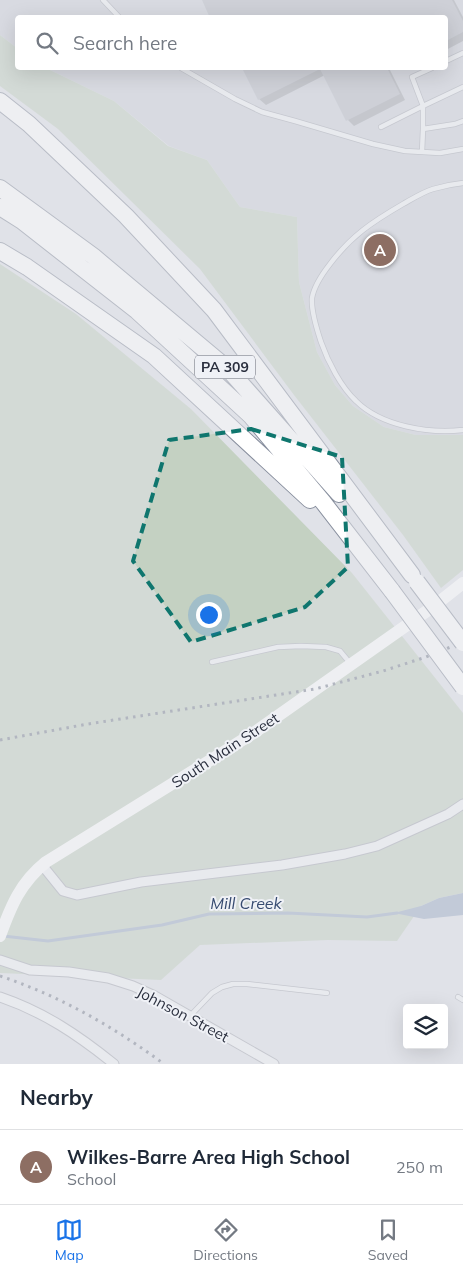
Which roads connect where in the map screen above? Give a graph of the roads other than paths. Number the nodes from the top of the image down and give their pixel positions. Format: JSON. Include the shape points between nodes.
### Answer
{"nodes":[{"id":1,"x":103,"y":0,"type":"edge"},
{"id":2,"x":117,"y":15,"type":"edge"},
{"id":3,"x":463,"y":53,"type":"edge"},
{"id":4,"x":448,"y":60,"type":"edge"},
{"id":5,"x":184,"y":70,"type":"edge"},
{"id":6,"x":428,"y":70,"type":"edge"},
{"id":7,"x":463,"y":87,"type":"edge"},
{"id":8,"x":0,"y":101,"type":"edge"},
{"id":9,"x":423,"y":106,"type":"junction"},
{"id":10,"x":463,"y":121,"type":"edge"},
{"id":11,"x":381,"y":127,"type":"dead end"},
{"id":12,"x":423,"y":129,"type":"junction"},
{"id":13,"x":463,"y":149,"type":"edge"},
{"id":14,"x":422,"y":152,"type":"junction"},
{"id":15,"x":463,"y":183,"type":"edge"},
{"id":16,"x":0,"y":188,"type":"edge"},
{"id":17,"x":0,"y":207,"type":"edge"},
{"id":18,"x":0,"y":250,"type":"edge"},
{"id":19,"x":463,"y":430,"type":"edge"},
{"id":20,"x":414,"y":578,"type":"junction"},
{"id":21,"x":463,"y":583,"type":"edge"},
{"id":22,"x":392,"y":591,"type":"junction"},
{"id":23,"x":463,"y":643,"type":"edge"},
{"id":24,"x":212,"y":662,"type":"dead end"},
{"id":25,"x":351,"y":664,"type":"junction"},
{"id":26,"x":463,"y":687,"type":"edge"},
{"id":27,"x":463,"y":804,"type":"edge"},
{"id":28,"x":42,"y":865,"type":"junction"},
{"id":29,"x":3,"y":929,"type":"edge"},
{"id":30,"x":0,"y":960,"type":"edge"},
{"id":31,"x":327,"y":994,"type":"dead end"},
{"id":32,"x":0,"y":997,"type":"edge"},
{"id":33,"x":458,"y":997,"type":"dead end"},
{"id":34,"x":463,"y":1000,"type":"edge"},
{"id":35,"x":190,"y":1016,"type":"junction"},
{"id":36,"x":114,"y":1064,"type":"edge"},
{"id":37,"x":274,"y":1064,"type":"edge"}],
"edges":[{"from":1,"to":2,"type":"lane"},
{"from":3,"to":4,"type":"lane"},
{"from":5,"to":14,"type":"lane","via":[[262,112],[373,144]]},
{"from":6,"to":9,"type":"lane","via":[[412,77]]},
{"from":7,"to":9,"type":"lane"},
{"from":8,"to":20,"type":"highway","via":[[29,124],[126,216],[214,310]]},
{"from":9,"to":11,"type":"lane"},
{"from":9,"to":12,"type":"lane"},
{"from":10,"to":12,"type":"lane"},
{"from":12,"to":14,"type":"lane"},
{"from":13,"to":14,"type":"lane"},
{"from":15,"to":19,"type":"lane","via":[[432,189],[362,230],[342,248],[324,273],[312,298],[319,335],[330,364],[356,401],[391,422],[409,427]]},
{"from":16,"to":20,"type":"highway","number":"PA 309","via":[[93,256],[229,370]]},
{"from":17,"to":22,"type":"highway","number":"PA 309","via":[[136,311],[251,416]]},
{"from":18,"to":22,"type":"highway","via":[[154,356],[304,494]]},
{"from":20,"to":23,"type":"highway","number":"PA 309","bridge":true},
{"from":21,"to":25,"type":"main road","name":"South Main Street"},
{"from":22,"to":26,"type":"highway","number":"PA 309","bridge":true},
{"from":24,"to":25,"type":"lane","via":[[301,646],[340,651]]},
{"from":25,"to":28,"type":"main road","name":"South Main Street","via":[[225,752]]},
{"from":27,"to":28,"type":"street","via":[[377,846],[345,854],[141,882],[77,895],[63,892]]},
{"from":28,"to":29,"type":"main road","name":"South Main Street","via":[[16,896]]},
{"from":30,"to":35,"type":"street","name":"Johnson Street","via":[[30,970],[108,978],[153,995]]},
{"from":31,"to":35,"type":"lane","via":[[233,984],[212,993]]},
{"from":32,"to":36,"type":"street","via":[[21,1004],[72,1032]]},
{"from":33,"to":34,"type":"lane"},
{"from":35,"to":37,"type":"street","name":"Johnson Street"}]}
